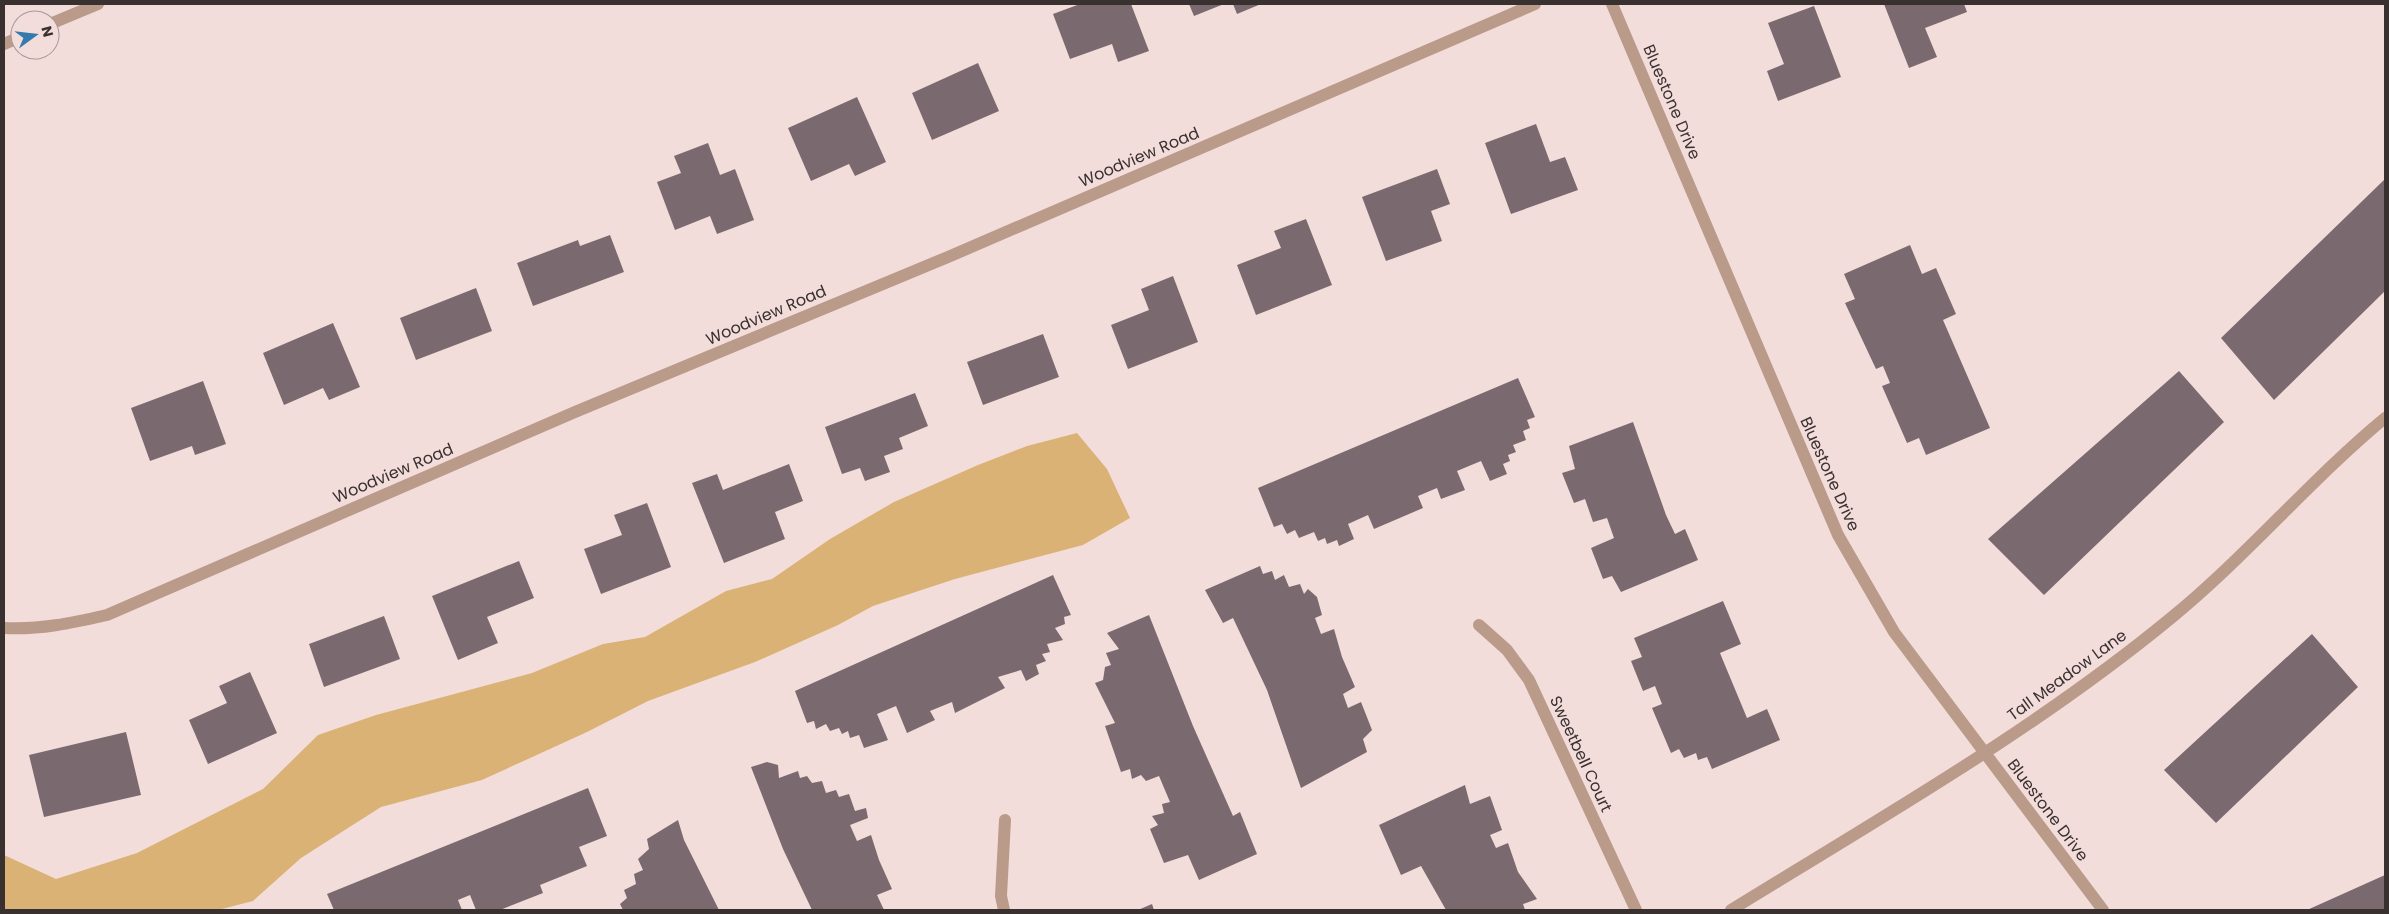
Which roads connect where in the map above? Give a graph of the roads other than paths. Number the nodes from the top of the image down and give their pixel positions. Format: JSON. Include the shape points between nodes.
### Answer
{"nodes":[{"id":1,"x":98,"y":4,"type":"edge"},
{"id":2,"x":1535,"y":4,"type":"edge"},
{"id":3,"x":1612,"y":4,"type":"edge"},
{"id":4,"x":60,"y":20,"type":"edge"},
{"id":5,"x":2385,"y":418,"type":"edge"},
{"id":6,"x":1479,"y":625,"type":"dead end"},
{"id":7,"x":4,"y":628,"type":"edge"},
{"id":8,"x":1985,"y":753,"type":"junction"},
{"id":9,"x":1005,"y":820,"type":"dead end"},
{"id":10,"x":1004,"y":910,"type":"edge"},
{"id":11,"x":1636,"y":910,"type":"edge"},
{"id":12,"x":1731,"y":910,"type":"edge"},
{"id":13,"x":2103,"y":910,"type":"edge"}],
"edges":[{"from":1,"to":4,"type":"street"},
{"from":2,"to":7,"type":"street","name":"Woodview Road","via":[[948,257],[575,412],[107,615],[64,625]]},
{"from":3,"to":8,"type":"street","name":"Bluestone Drive","via":[[1838,534],[1894,632]]},
{"from":5,"to":8,"type":"street","name":"Tall Meadow Lane","via":[[2172,617],[2094,678]]},
{"from":6,"to":11,"type":"street","name":"Sweetbell Court","via":[[1506,650],[1529,680]]},
{"from":8,"to":12,"type":"street","name":"Tall Meadow Lane"},
{"from":8,"to":13,"type":"street","name":"Bluestone Drive"},
{"from":9,"to":10,"type":"street","via":[[1000,896]]}]}
